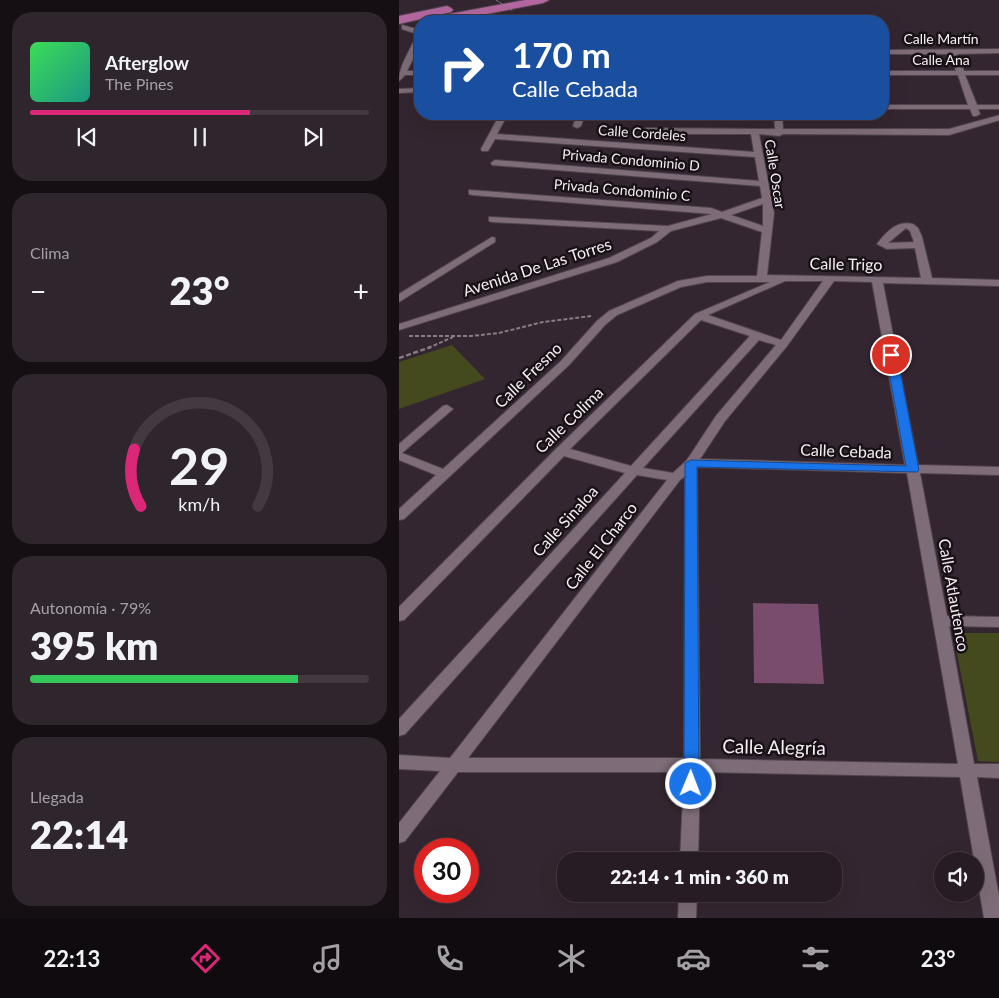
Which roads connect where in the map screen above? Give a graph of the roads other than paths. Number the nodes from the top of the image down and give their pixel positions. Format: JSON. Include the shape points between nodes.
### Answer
{"nodes":[{"id":1,"x":502,"y":0,"type":"edge"},
{"id":2,"x":543,"y":0,"type":"edge"},
{"id":3,"x":441,"y":15,"type":"edge"},
{"id":4,"x":464,"y":15,"type":"edge"},
{"id":5,"x":414,"y":22,"type":"edge"},
{"id":6,"x":414,"y":24,"type":"edge"},
{"id":7,"x":401,"y":25,"type":"edge"},
{"id":8,"x":414,"y":30,"type":"edge"},
{"id":9,"x":999,"y":51,"type":"edge"},
{"id":10,"x":889,"y":52,"type":"edge"},
{"id":11,"x":953,"y":52,"type":"junction"},
{"id":12,"x":414,"y":55,"type":"edge"},
{"id":13,"x":889,"y":73,"type":"edge"},
{"id":14,"x":961,"y":73,"type":"junction"},
{"id":15,"x":999,"y":73,"type":"edge"},
{"id":16,"x":414,"y":74,"type":"edge"},
{"id":17,"x":401,"y":76,"type":"edge"},
{"id":18,"x":414,"y":90,"type":"edge"},
{"id":19,"x":399,"y":91,"type":"edge"},
{"id":20,"x":889,"y":107,"type":"edge"},
{"id":21,"x":999,"y":107,"type":"edge"},
{"id":22,"x":974,"y":108,"type":"junction"},
{"id":23,"x":999,"y":117,"type":"edge"},
{"id":24,"x":501,"y":120,"type":"edge"},
{"id":25,"x":579,"y":120,"type":"edge"},
{"id":26,"x":778,"y":120,"type":"edge"},
{"id":27,"x":979,"y":124,"type":"junction"},
{"id":28,"x":577,"y":126,"type":"dead end"},
{"id":29,"x":646,"y":132,"type":"dead end"},
{"id":30,"x":755,"y":133,"type":"junction"},
{"id":31,"x":779,"y":133,"type":"junction"},
{"id":32,"x":493,"y":136,"type":"junction"},
{"id":33,"x":485,"y":149,"type":"dead end"},
{"id":34,"x":759,"y":156,"type":"junction"},
{"id":35,"x":495,"y":163,"type":"dead end"},
{"id":36,"x":764,"y":184,"type":"junction"},
{"id":37,"x":472,"y":192,"type":"dead end"},
{"id":38,"x":766,"y":200,"type":"junction"},
{"id":39,"x":724,"y":214,"type":"junction"},
{"id":40,"x":492,"y":219,"type":"dead end"},
{"id":41,"x":668,"y":229,"type":"junction"},
{"id":42,"x":766,"y":230,"type":"junction"},
{"id":43,"x":492,"y":240,"type":"dead end"},
{"id":44,"x":919,"y":245,"type":"junction"},
{"id":45,"x":831,"y":278,"type":"junction"},
{"id":46,"x":762,"y":279,"type":"junction"},
{"id":47,"x":784,"y":279,"type":"junction"},
{"id":48,"x":877,"y":279,"type":"junction"},
{"id":49,"x":693,"y":280,"type":"joint"},
{"id":50,"x":927,"y":281,"type":"junction"},
{"id":51,"x":999,"y":283,"type":"edge"},
{"id":52,"x":399,"y":299,"type":"edge"},
{"id":53,"x":699,"y":316,"type":"junction"},
{"id":54,"x":399,"y":327,"type":"edge"},
{"id":55,"x":757,"y":335,"type":"junction"},
{"id":56,"x":783,"y":344,"type":"junction"},
{"id":57,"x":447,"y":409,"type":"dead end"},
{"id":58,"x":399,"y":450,"type":"edge"},
{"id":59,"x":561,"y":451,"type":"junction"},
{"id":60,"x":399,"y":456,"type":"edge"},
{"id":61,"x":691,"y":463,"type":"junction"},
{"id":62,"x":913,"y":470,"type":"junction"},
{"id":63,"x":634,"y":471,"type":"junction"},
{"id":64,"x":999,"y":471,"type":"edge"},
{"id":65,"x":445,"y":474,"type":"junction"},
{"id":66,"x":676,"y":477,"type":"junction"},
{"id":67,"x":399,"y":516,"type":"edge"},
{"id":68,"x":399,"y":616,"type":"edge"},
{"id":69,"x":941,"y":622,"type":"junction"},
{"id":70,"x":999,"y":622,"type":"edge"},
{"id":71,"x":399,"y":730,"type":"edge"},
{"id":72,"x":399,"y":762,"type":"edge"},
{"id":73,"x":453,"y":765,"type":"junction"},
{"id":74,"x":692,"y":765,"type":"junction"},
{"id":75,"x":967,"y":770,"type":"junction"},
{"id":76,"x":999,"y":771,"type":"edge"},
{"id":77,"x":399,"y":836,"type":"edge"},
{"id":78,"x":689,"y":852,"type":"edge"},
{"id":79,"x":688,"y":902,"type":"edge"},
{"id":80,"x":687,"y":918,"type":"edge"},
{"id":81,"x":993,"y":918,"type":"edge"}],
"edges":[{"from":1,"to":3,"type":"highway"},
{"from":2,"to":4,"type":"highway"},
{"from":5,"to":7,"type":"highway"},
{"from":6,"to":7,"type":"highway"},
{"from":7,"to":8,"type":"street"},
{"from":9,"to":11,"type":"street","name":"Calle Martín"},
{"from":10,"to":11,"type":"street","name":"Calle Martín"},
{"from":11,"to":14,"type":"street"},
{"from":12,"to":17,"type":"street"},
{"from":13,"to":14,"type":"street","name":"Calle Ana"},
{"from":14,"to":15,"type":"street","name":"Calle Ana"},
{"from":14,"to":22,"type":"street"},
{"from":16,"to":17,"type":"street"},
{"from":18,"to":19,"type":"street"},
{"from":20,"to":22,"type":"street"},
{"from":21,"to":22,"type":"street"},
{"from":22,"to":27,"type":"street"},
{"from":23,"to":27,"type":"street"},
{"from":24,"to":32,"type":"street"},
{"from":25,"to":28,"type":"street"},
{"from":26,"to":31,"type":"street","name":"Calle Oscar"},
{"from":27,"to":31,"type":"street","via":[[949,132]]},
{"from":29,"to":30,"type":"street"},
{"from":30,"to":31,"type":"street"},
{"from":30,"to":34,"type":"street","name":"Calle Oscar"},
{"from":32,"to":33,"type":"street"},
{"from":32,"to":34,"type":"street","name":"Calle Cordeles"},
{"from":34,"to":36,"type":"street","name":"Calle Oscar"},
{"from":35,"to":36,"type":"street","name":"Privada Condominio D"},
{"from":36,"to":38,"type":"street","name":"Calle Oscar"},
{"from":37,"to":39,"type":"street","name":"Privada Condominio C"},
{"from":38,"to":39,"type":"street","name":"Avenida De Las Torres"},
{"from":38,"to":42,"type":"street","name":"Calle Oscar","via":[[769,212]]},
{"from":39,"to":41,"type":"street","name":"Avenida De Las Torres"},
{"from":39,"to":42,"type":"street","name":"Privada Condominio C"},
{"from":40,"to":41,"type":"street"},
{"from":41,"to":54,"type":"street","name":"Avenida De Las Torres","via":[[654,240],[613,260]]},
{"from":42,"to":46,"type":"street","name":"Calle Oscar"},
{"from":43,"to":52,"type":"street"},
{"from":44,"to":44,"type":"street","via":[[911,226],[890,233],[882,244]]},
{"from":44,"to":50,"type":"street"},
{"from":45,"to":47,"type":"street","name":"Calle Trigo"},
{"from":45,"to":48,"type":"street","name":"Calle Trigo"},
{"from":45,"to":56,"type":"street","name":"Calle El Charco"},
{"from":46,"to":47,"type":"street","name":"Calle Trigo"},
{"from":46,"to":49,"type":"street","name":"Calle Trigo"},
{"from":47,"to":53,"type":"street","name":"Calle Colima"},
{"from":48,"to":50,"type":"street","name":"Calle Trigo"},
{"from":48,"to":62,"type":"street","name":"Calle Atlautenco"},
{"from":49,"to":65,"type":"street","name":"Calle Fresno","via":[[613,313],[565,363]]},
{"from":50,"to":51,"type":"street","name":"Calle Trigo"},
{"from":53,"to":55,"type":"street"},
{"from":53,"to":59,"type":"street","name":"Calle Colima"},
{"from":55,"to":56,"type":"street"},
{"from":55,"to":63,"type":"street","name":"Calle Sinaloa"},
{"from":56,"to":61,"type":"street","name":"Calle El Charco","via":[[720,419]]},
{"from":57,"to":58,"type":"street"},
{"from":59,"to":63,"type":"street"},
{"from":59,"to":68,"type":"street","name":"Calle Colima"},
{"from":60,"to":65,"type":"street"},
{"from":61,"to":62,"type":"street","name":"Calle Cebada"},
{"from":61,"to":66,"type":"street","name":"Calle El Charco"},
{"from":61,"to":74,"type":"street"},
{"from":62,"to":64,"type":"street","name":"Calle Cebada"},
{"from":62,"to":69,"type":"street","name":"Calle Atlautenco"},
{"from":63,"to":66,"type":"street"},
{"from":63,"to":71,"type":"street","name":"Calle Sinaloa"},
{"from":65,"to":67,"type":"street","name":"Calle Fresno"},
{"from":66,"to":73,"type":"street","name":"Calle El Charco"},
{"from":69,"to":70,"type":"street"},
{"from":69,"to":75,"type":"street","name":"Calle Atlautenco"},
{"from":72,"to":73,"type":"street","name":"Calle Alegría"},
{"from":73,"to":74,"type":"street","name":"Calle Alegría"},
{"from":73,"to":77,"type":"street","name":"Calle El Charco"},
{"from":74,"to":75,"type":"street","name":"Calle Alegría"},
{"from":74,"to":78,"type":"street"},
{"from":75,"to":76,"type":"street","name":"Calle Alegría"},
{"from":75,"to":81,"type":"street","name":"Calle Atlautenco"},
{"from":79,"to":80,"type":"street"}]}
